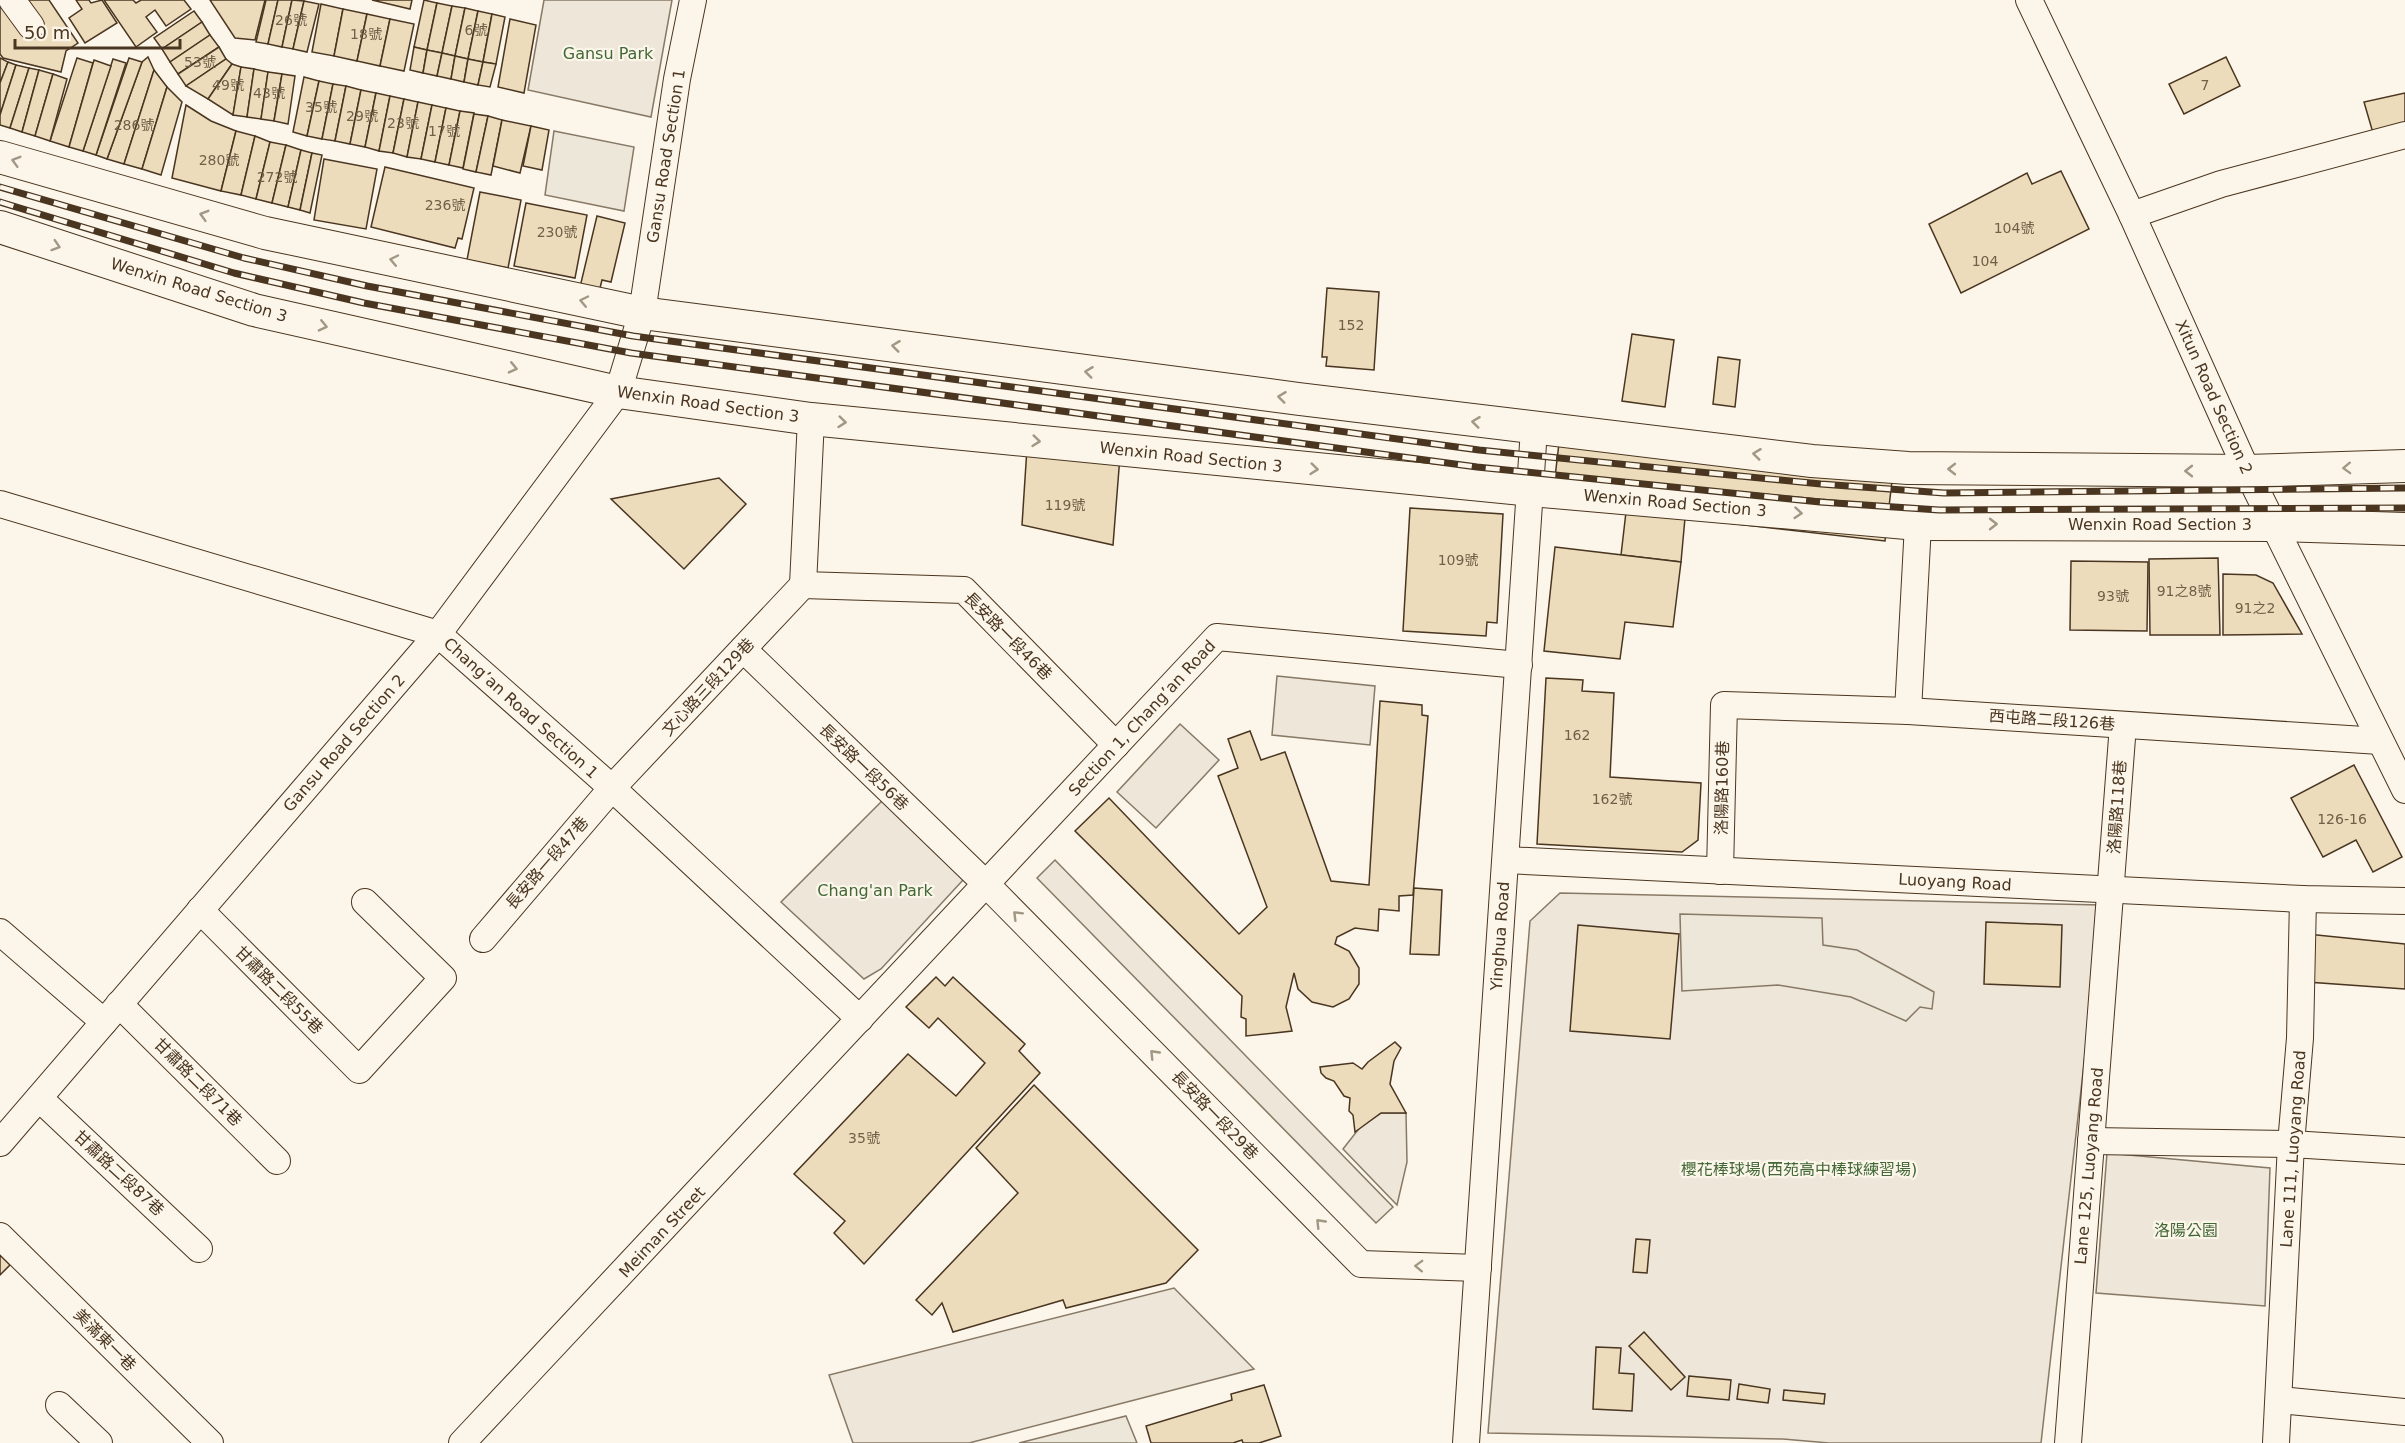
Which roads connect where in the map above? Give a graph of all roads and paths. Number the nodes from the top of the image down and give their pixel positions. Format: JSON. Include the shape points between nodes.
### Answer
{"nodes":[{"id":1,"x":12,"y":0,"type":"edge"},
{"id":2,"x":693,"y":0,"type":"edge"},
{"id":3,"x":2029,"y":0,"type":"edge"},
{"id":4,"x":31,"y":26,"type":"dead end"},
{"id":5,"x":2405,"y":135,"type":"edge"},
{"id":6,"x":0,"y":157,"type":"edge"},
{"id":7,"x":2132,"y":215,"type":"junction"},
{"id":8,"x":0,"y":227,"type":"edge"},
{"id":9,"x":642,"y":313,"type":"junction"},
{"id":10,"x":618,"y":392,"type":"junction"},
{"id":11,"x":812,"y":419,"type":"junction"},
{"id":12,"x":1534,"y":429,"type":"junction"},
{"id":13,"x":2405,"y":466,"type":"edge"},
{"id":14,"x":2247,"y":471,"type":"junction"},
{"id":15,"x":1531,"y":490,"type":"junction"},
{"id":16,"x":0,"y":504,"type":"edge"},
{"id":17,"x":1918,"y":524,"type":"junction"},
{"id":18,"x":2274,"y":525,"type":"junction"},
{"id":19,"x":2405,"y":529,"type":"edge"},
{"id":20,"x":803,"y":585,"type":"junction"},
{"id":21,"x":438,"y":634,"type":"junction"},
{"id":22,"x":743,"y":650,"type":"junction"},
{"id":23,"x":1519,"y":665,"type":"junction"},
{"id":24,"x":1724,"y":705,"type":"joint"},
{"id":25,"x":1908,"y":711,"type":"junction"},
{"id":26,"x":2123,"y":725,"type":"junction"},
{"id":27,"x":2380,"y":741,"type":"junction"},
{"id":28,"x":1116,"y":745,"type":"junction"},
{"id":29,"x":612,"y":788,"type":"junction"},
{"id":30,"x":2405,"y":790,"type":"edge"},
{"id":31,"x":1506,"y":860,"type":"junction"},
{"id":32,"x":1720,"y":871,"type":"junction"},
{"id":33,"x":986,"y":884,"type":"junction"},
{"id":34,"x":2111,"y":890,"type":"junction"},
{"id":35,"x":2303,"y":899,"type":"junction"},
{"id":36,"x":2405,"y":901,"type":"edge"},
{"id":37,"x":365,"y":902,"type":"dead end"},
{"id":38,"x":200,"y":910,"type":"junction"},
{"id":39,"x":0,"y":932,"type":"edge"},
{"id":40,"x":483,"y":939,"type":"dead end"},
{"id":41,"x":112,"y":1013,"type":"junction"},
{"id":42,"x":860,"y":1019,"type":"junction"},
{"id":43,"x":39,"y":1098,"type":"junction"},
{"id":44,"x":2091,"y":1141,"type":"junction"},
{"id":45,"x":0,"y":1143,"type":"edge"},
{"id":46,"x":2291,"y":1144,"type":"junction"},
{"id":47,"x":2405,"y":1151,"type":"edge"},
{"id":48,"x":277,"y":1161,"type":"dead end"},
{"id":49,"x":0,"y":1236,"type":"edge"},
{"id":50,"x":199,"y":1249,"type":"dead end"},
{"id":51,"x":1478,"y":1268,"type":"junction"},
{"id":52,"x":2280,"y":1400,"type":"junction"},
{"id":53,"x":59,"y":1405,"type":"dead end"},
{"id":54,"x":2405,"y":1412,"type":"edge"},
{"id":55,"x":99,"y":1443,"type":"edge"},
{"id":56,"x":210,"y":1443,"type":"edge"},
{"id":57,"x":462,"y":1443,"type":"edge"},
{"id":58,"x":1466,"y":1443,"type":"edge"},
{"id":59,"x":2068,"y":1443,"type":"edge"},
{"id":60,"x":2276,"y":1443,"type":"edge"}],
"edges":[{"from":1,"to":4,"type":"street"},
{"from":2,"to":9,"type":"street","name":"Gansu Road Section 1","via":[[677,79]]},
{"from":3,"to":7,"type":"street","name":"Xitun Road Section 2"},
{"from":5,"to":7,"type":"street","via":[[2221,184]]},
{"from":9,"to":6,"type":"main road","one_way":true,"via":[[265,233]]},
{"from":7,"to":14,"type":"street","name":"Xitun Road Section 2"},
{"from":8,"to":10,"type":"main road","name":"Wenxin Road Section 3","one_way":true,"via":[[254,310]]},
{"from":9,"to":10,"type":"street","name":"Gansu Road Section 2"},
{"from":12,"to":9,"type":"main road","one_way":true},
{"from":10,"to":11,"type":"main road","name":"Wenxin Road Section 3"},
{"from":10,"to":21,"type":"street","name":"Gansu Road Section 2"},
{"from":11,"to":15,"type":"main road","name":"Wenxin Road Section 3","one_way":true},
{"from":11,"to":20,"type":"street"},
{"from":14,"to":12,"type":"main road","one_way":true,"via":[[1908,468]]},
{"from":12,"to":15,"type":"street","name":"Yinghua Road"},
{"from":13,"to":14,"type":"main road","one_way":true},
{"from":14,"to":18,"type":"street","name":"Xitun Road Section 2"},
{"from":15,"to":17,"type":"main road","name":"Wenxin Road Section 3","one_way":true},
{"from":15,"to":23,"type":"street","name":"Yinghua Road"},
{"from":16,"to":21,"type":"street","name":"Chang’an Road Section 1"},
{"from":17,"to":18,"type":"main road","name":"Wenxin Road Section 3","one_way":true},
{"from":17,"to":25,"type":"street"},
{"from":18,"to":19,"type":"main road","name":"Wenxin Road Section 3"},
{"from":18,"to":27,"type":"street","name":"Xitun Road Section 2"},
{"from":20,"to":22,"type":"street","name":"文心路三段129巷"},
{"from":20,"to":28,"type":"street","name":"長安路一段46巷","via":[[964,590]]},
{"from":21,"to":29,"type":"street","name":"Chang’an Road Section 1"},
{"from":21,"to":38,"type":"street","name":"Gansu Road Section 2"},
{"from":22,"to":29,"type":"street","name":"文心路三段129巷"},
{"from":22,"to":33,"type":"street","name":"長安路一段56巷"},
{"from":23,"to":28,"type":"street","name":"Section 1, Chang’an Road","via":[[1217,637]]},
{"from":23,"to":31,"type":"street","name":"Yinghua Road"},
{"from":24,"to":25,"type":"street","name":"西屯路二段126巷"},
{"from":24,"to":32,"type":"street","name":"洛陽路160巷"},
{"from":25,"to":26,"type":"street","name":"西屯路二段126巷"},
{"from":26,"to":27,"type":"street","name":"西屯路二段126巷"},
{"from":26,"to":34,"type":"street","name":"洛陽路118巷"},
{"from":27,"to":30,"type":"street","name":"Xitun Road Section 2"},
{"from":28,"to":33,"type":"street","name":"Section 1, Chang’an Road"},
{"from":29,"to":40,"type":"street","name":"長安路一段47巷"},
{"from":29,"to":42,"type":"street","name":"Chang’an Road Section 1"},
{"from":31,"to":32,"type":"street","name":"Luoyang Road"},
{"from":31,"to":51,"type":"street","name":"Yinghua Road"},
{"from":32,"to":34,"type":"street","name":"Luoyang Road"},
{"from":33,"to":42,"type":"street","name":"Section 1, Chang’an Road"},
{"from":51,"to":33,"type":"street","name":"長安路一段29巷","one_way":true,"via":[[1361,1264]]},
{"from":34,"to":35,"type":"street","name":"Luoyang Road"},
{"from":34,"to":44,"type":"street","name":"Lane 125, Luoyang Road"},
{"from":35,"to":36,"type":"street","name":"Luoyang Road"},
{"from":35,"to":46,"type":"street","name":"Lane 111, Luoyang Road","via":[[2300,1038]]},
{"from":37,"to":38,"type":"street","name":"甘肅路二段55巷","via":[[443,978],[359,1071]]},
{"from":38,"to":41,"type":"street","name":"Gansu Road Section 2"},
{"from":39,"to":41,"type":"street","name":"甘肅路二段71巷"},
{"from":41,"to":43,"type":"street","name":"Gansu Road Section 2"},
{"from":41,"to":48,"type":"street","name":"甘肅路二段71巷"},
{"from":42,"to":57,"type":"street","name":"Meiman Street"},
{"from":43,"to":45,"type":"street","name":"Gansu Road Section 2"},
{"from":43,"to":50,"type":"street","name":"甘肅路二段87巷"},
{"from":44,"to":46,"type":"street"},
{"from":44,"to":59,"type":"street","name":"Lane 125, Luoyang Road"},
{"from":46,"to":47,"type":"street"},
{"from":46,"to":52,"type":"street","name":"Lane 111, Luoyang Road"},
{"from":49,"to":56,"type":"street","name":"美滿東一巷"},
{"from":51,"to":58,"type":"street","name":"Yinghua Road"},
{"from":52,"to":54,"type":"street"},
{"from":52,"to":60,"type":"street","name":"Lane 111, Luoyang Road"},
{"from":53,"to":55,"type":"street"}]}
